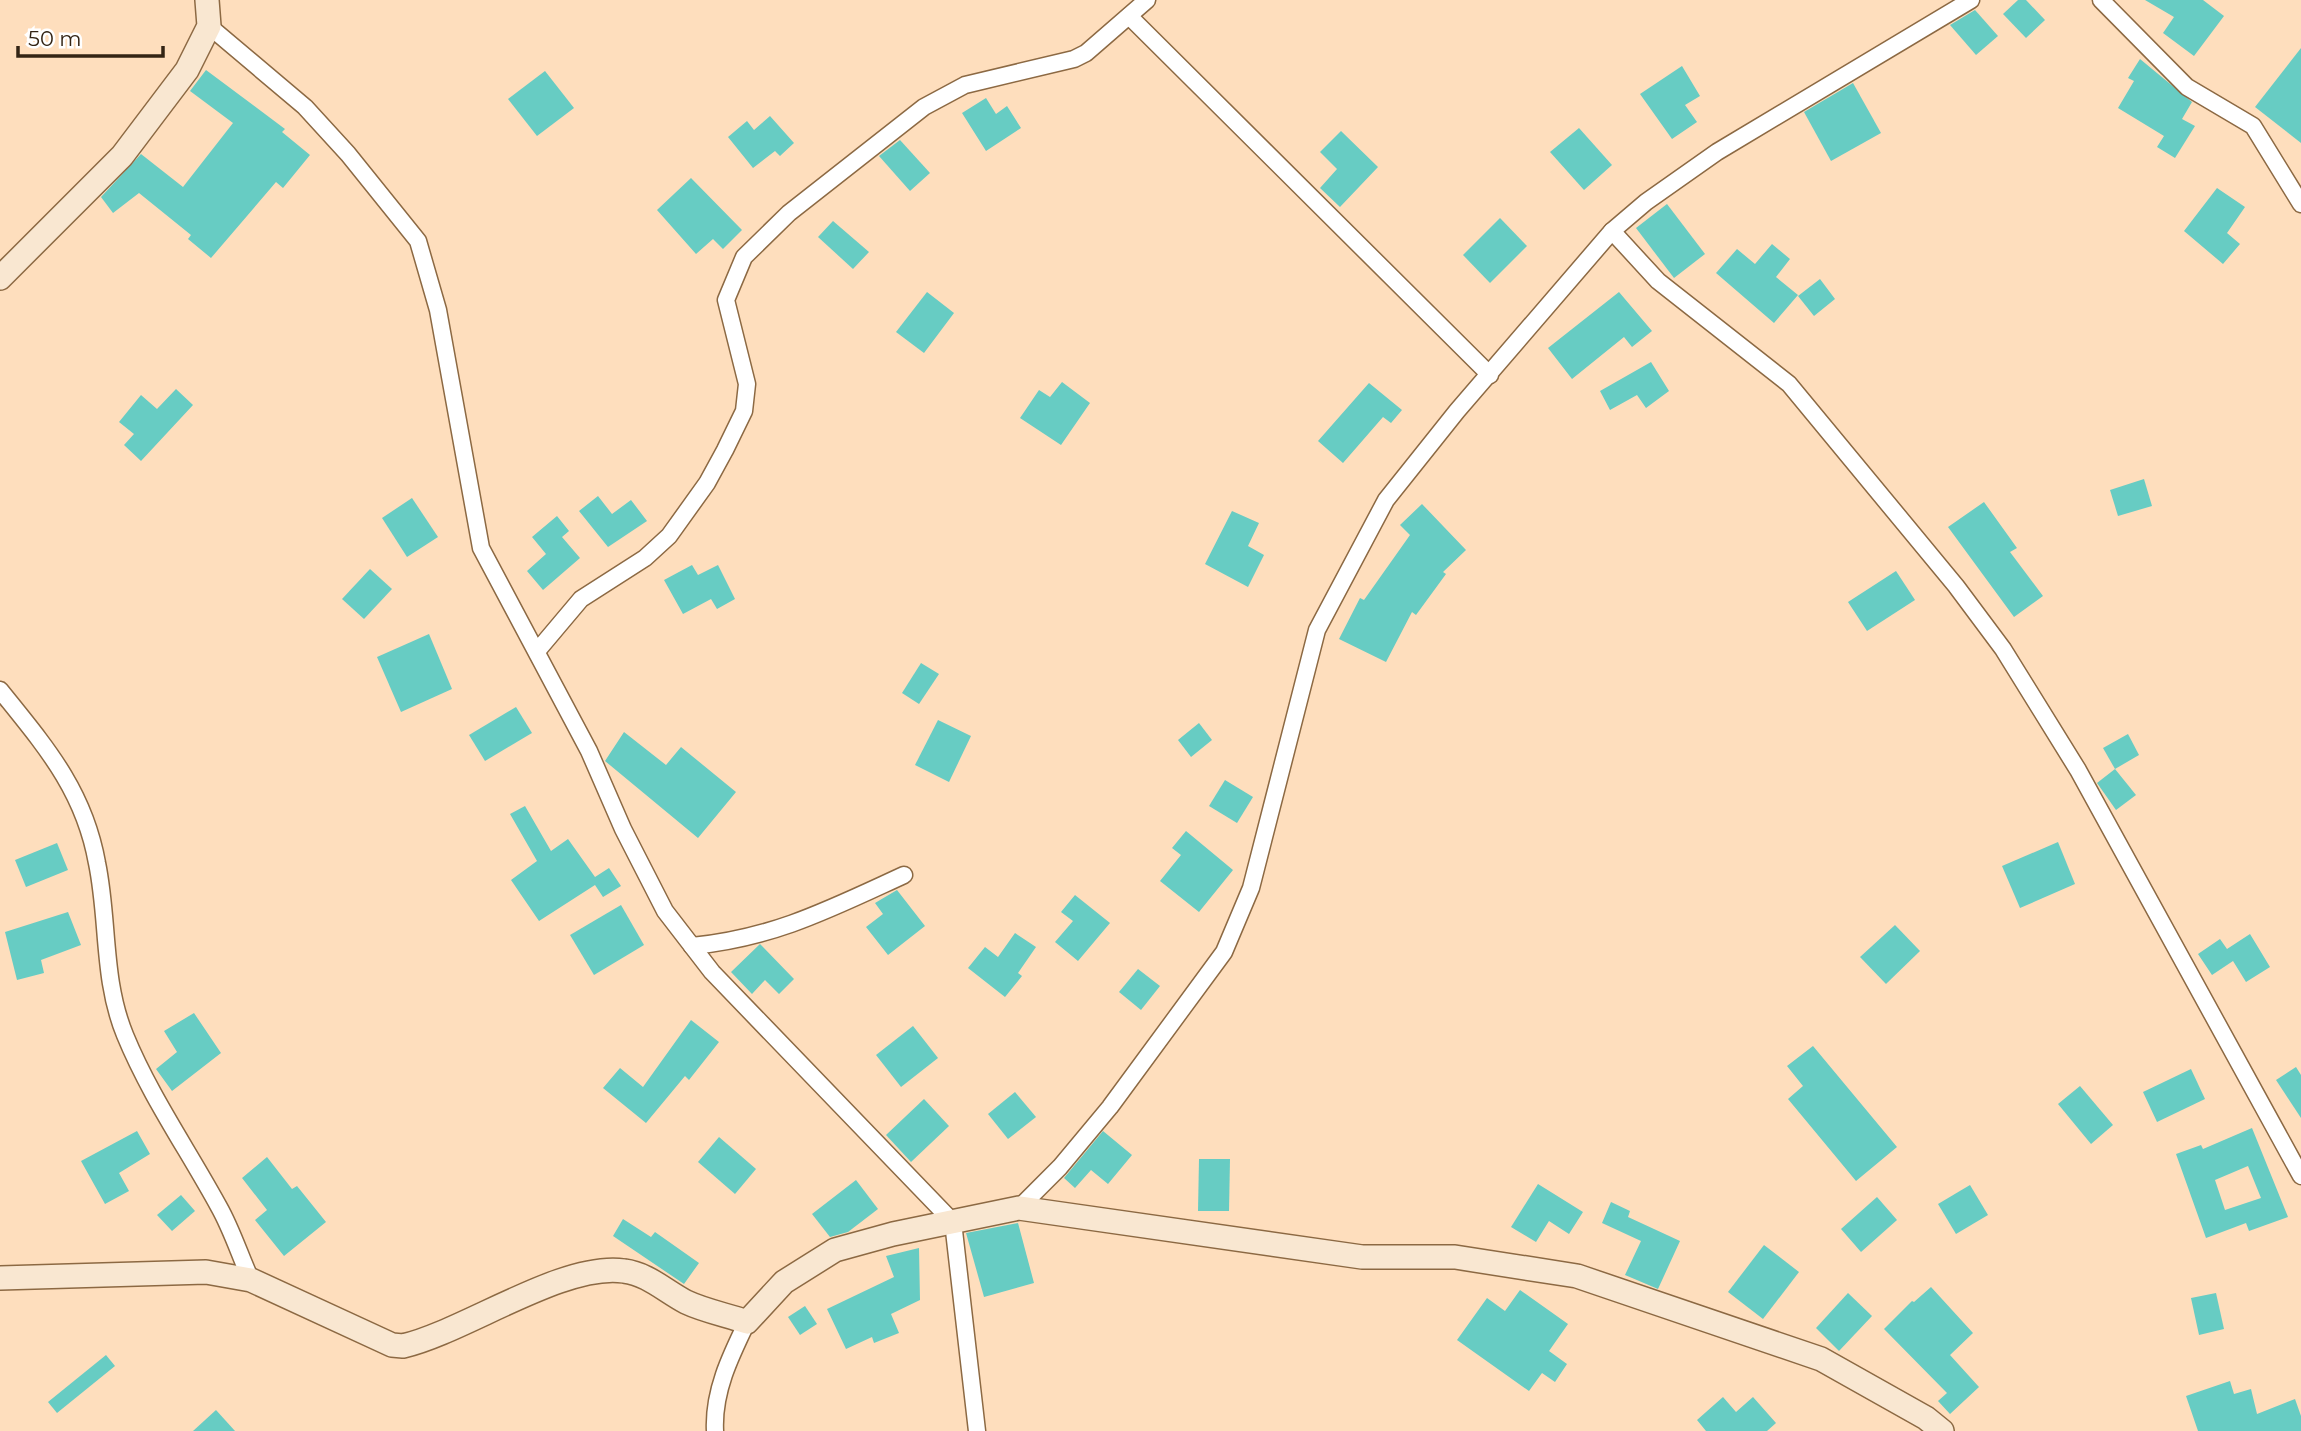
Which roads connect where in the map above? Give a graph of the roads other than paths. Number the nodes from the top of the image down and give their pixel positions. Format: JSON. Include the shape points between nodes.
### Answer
{"nodes":[{"id":1,"x":207,"y":0,"type":"edge"},
{"id":2,"x":1147,"y":0,"type":"edge"},
{"id":3,"x":1970,"y":0,"type":"edge"},
{"id":4,"x":2101,"y":0,"type":"edge"},
{"id":5,"x":1129,"y":16,"type":"junction"},
{"id":6,"x":209,"y":26,"type":"junction"},
{"id":7,"x":2301,"y":204,"type":"edge"},
{"id":8,"x":1612,"y":231,"type":"junction"},
{"id":9,"x":0,"y":278,"type":"edge"},
{"id":10,"x":1490,"y":375,"type":"junction"},
{"id":11,"x":538,"y":650,"type":"junction"},
{"id":12,"x":0,"y":690,"type":"edge"},
{"id":13,"x":904,"y":876,"type":"dead end"},
{"id":14,"x":692,"y":946,"type":"junction"},
{"id":15,"x":2301,"y":1176,"type":"edge"},
{"id":16,"x":1019,"y":1208,"type":"junction"},
{"id":17,"x":953,"y":1222,"type":"junction"},
{"id":18,"x":0,"y":1278,"type":"edge"},
{"id":19,"x":251,"y":1280,"type":"junction"},
{"id":20,"x":747,"y":1322,"type":"junction"},
{"id":21,"x":715,"y":1431,"type":"edge"},
{"id":22,"x":977,"y":1431,"type":"edge"},
{"id":23,"x":1942,"y":1431,"type":"edge"}],
"edges":[{"from":1,"to":6,"type":"street"},
{"from":2,"to":5,"type":"street"},
{"from":3,"to":8,"type":"street","via":[[1717,152],[1662,189]]},
{"from":4,"to":7,"type":"street","via":[[2187,86],[2253,126]]},
{"from":5,"to":10,"type":"street"},
{"from":5,"to":11,"type":"street","via":[[1074,59],[965,85],[924,107],[789,213],[744,257],[726,300],[747,384],[744,411],[725,450],[669,536],[645,558],[581,599]]},
{"from":6,"to":9,"type":"street","via":[[187,70],[122,156]]},
{"from":6,"to":11,"type":"street","via":[[304,107],[418,241],[438,310],[481,548]]},
{"from":8,"to":10,"type":"street"},
{"from":8,"to":15,"type":"street","via":[[1658,281],[1789,384],[2003,649],[2078,770]]},
{"from":10,"to":16,"type":"street","via":[[1386,500],[1317,630],[1251,888],[1224,952],[1110,1107]]},
{"from":11,"to":14,"type":"street","via":[[650,884]]},
{"from":12,"to":19,"type":"street","via":[[75,790],[98,864],[111,992],[125,1035],[177,1139],[220,1208]]},
{"from":13,"to":14,"type":"street","via":[[771,933]]},
{"from":14,"to":17,"type":"street"},
{"from":16,"to":17,"type":"street"},
{"from":16,"to":23,"type":"street","via":[[1362,1257],[1455,1257],[1577,1276],[1821,1359]]},
{"from":17,"to":20,"type":"street","via":[[835,1250],[784,1282]]},
{"from":17,"to":22,"type":"street"},
{"from":18,"to":19,"type":"street","via":[[206,1272]]},
{"from":19,"to":20,"type":"street","via":[[392,1345],[415,1343],[559,1283],[622,1270],[641,1275],[686,1302]]},
{"from":20,"to":21,"type":"street","via":[[719,1388]]}]}
